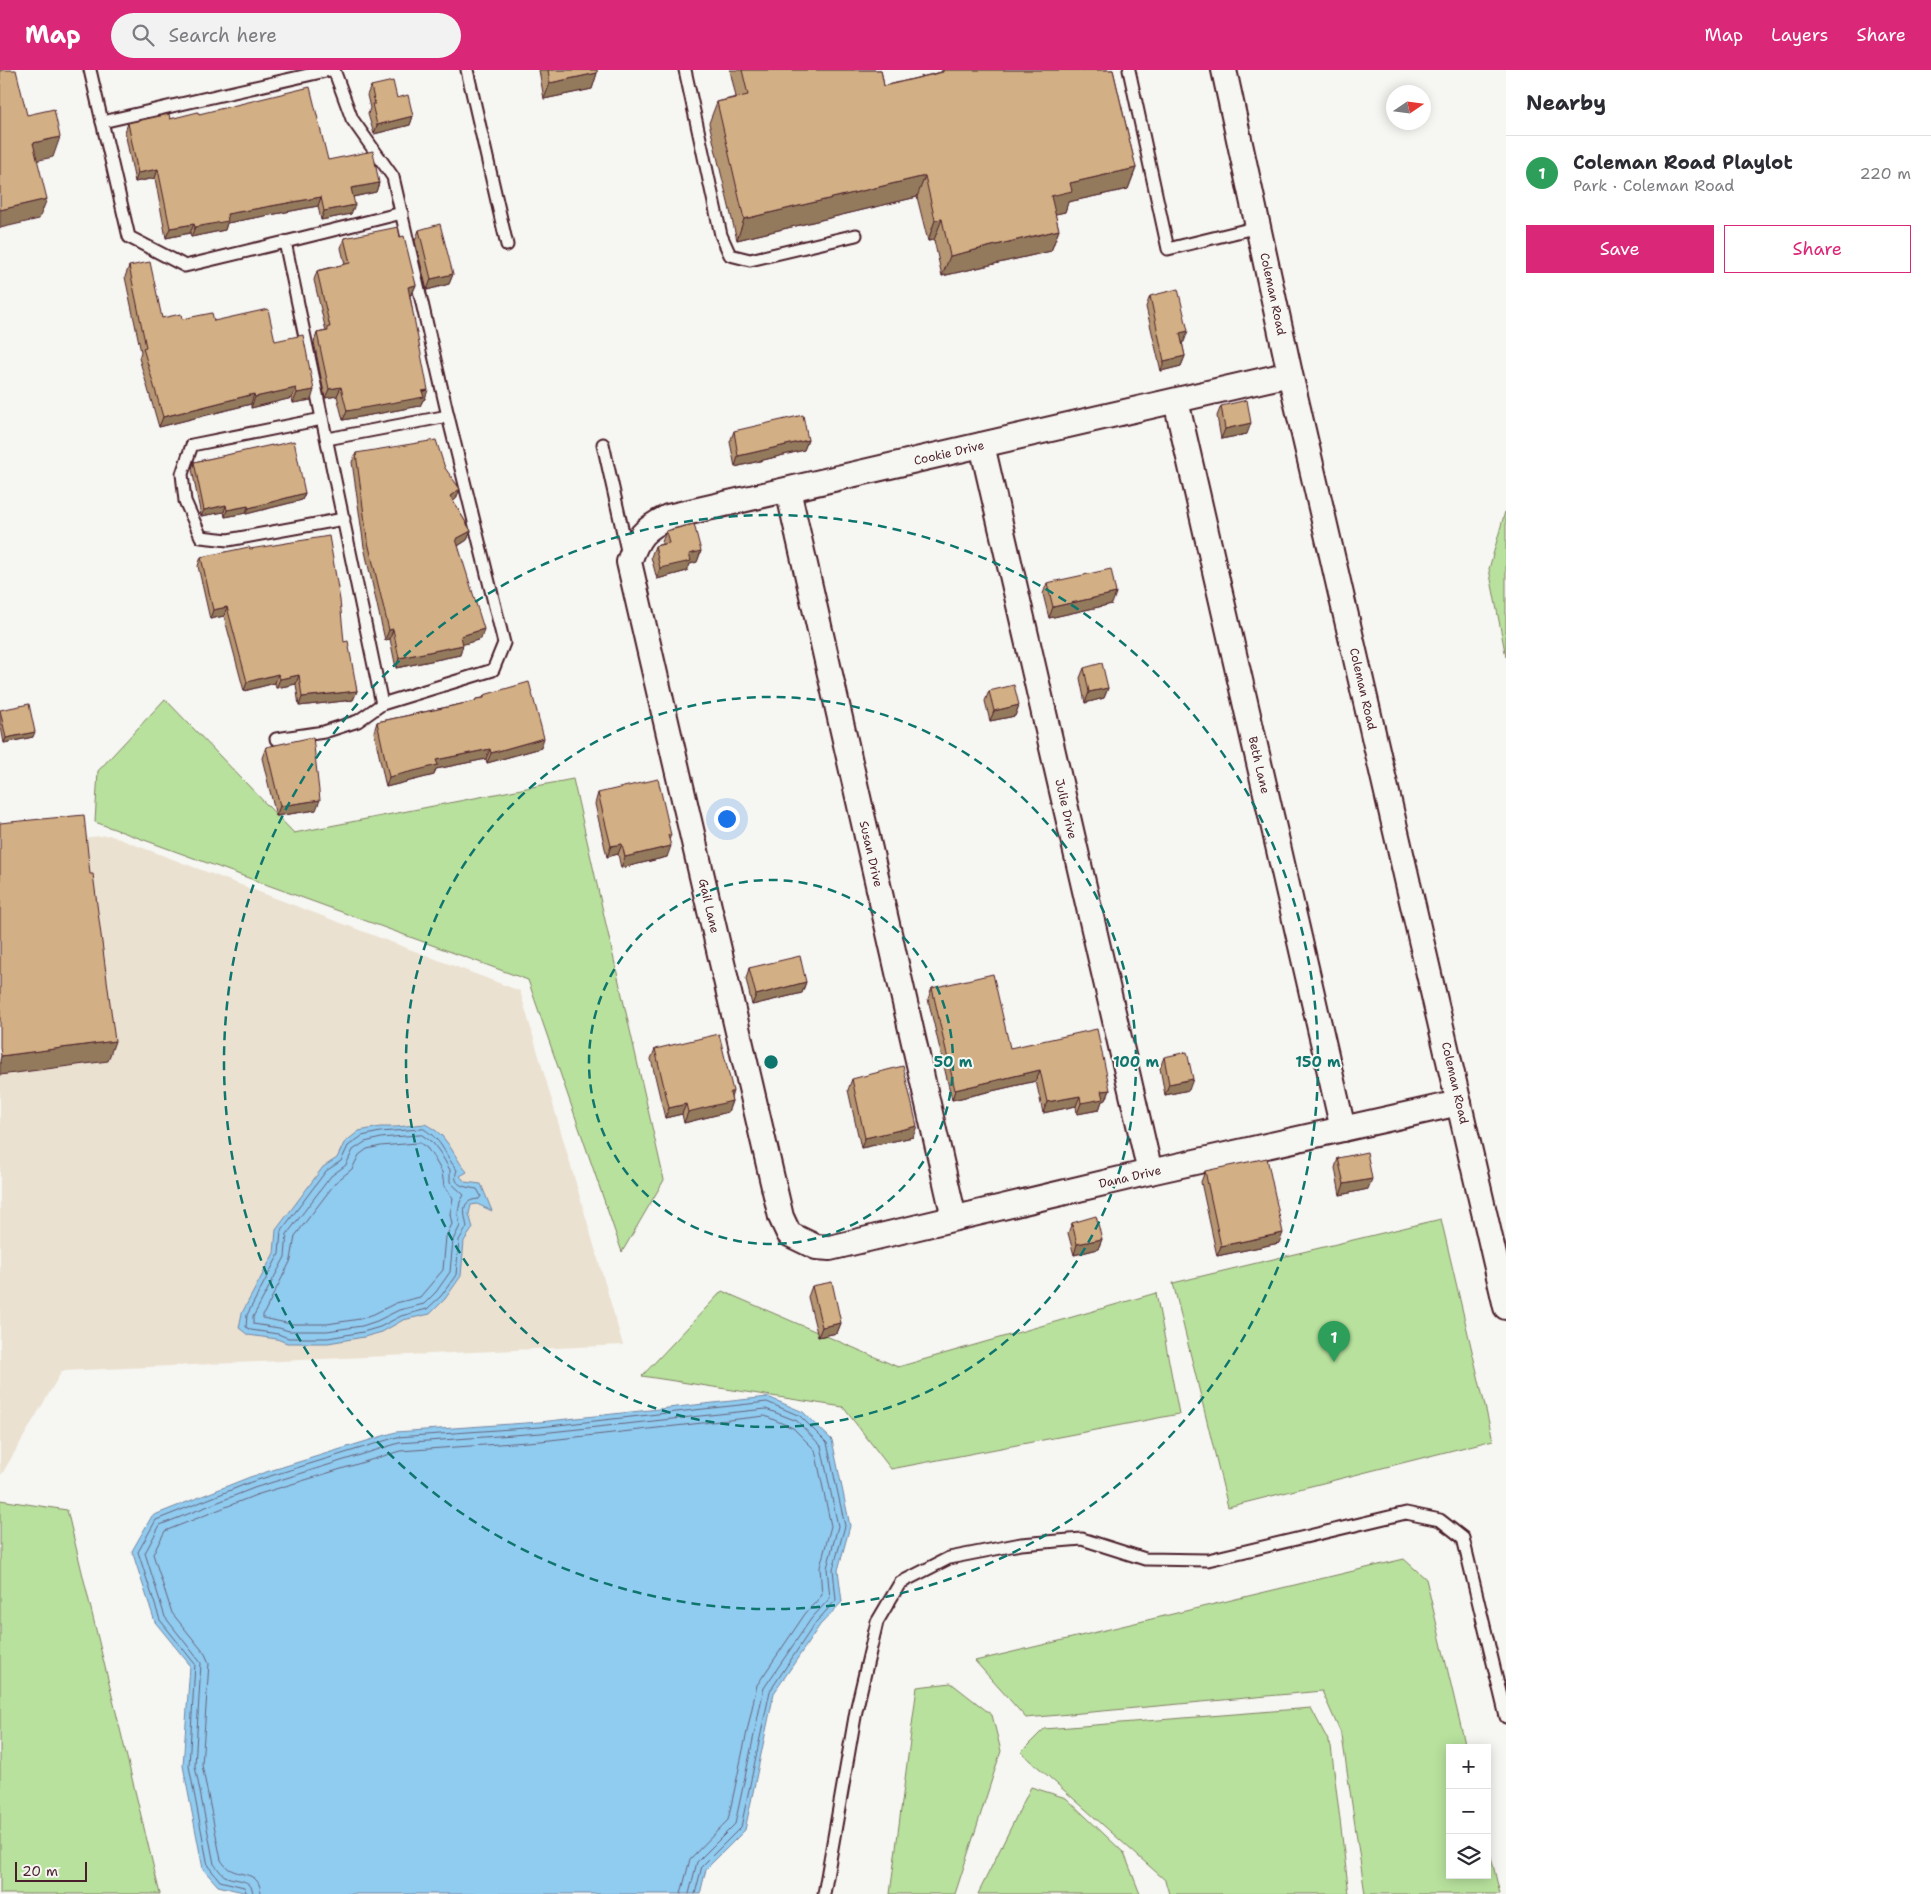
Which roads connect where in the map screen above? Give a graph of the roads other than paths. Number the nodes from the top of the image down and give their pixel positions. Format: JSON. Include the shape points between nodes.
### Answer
{"nodes":[{"id":1,"x":90,"y":70,"type":"edge"},
{"id":2,"x":332,"y":70,"type":"edge"},
{"id":3,"x":467,"y":70,"type":"edge"},
{"id":4,"x":684,"y":70,"type":"edge"},
{"id":5,"x":1129,"y":70,"type":"edge"},
{"id":6,"x":1224,"y":70,"type":"edge"},
{"id":7,"x":102,"y":122,"type":"junction"},
{"id":8,"x":402,"y":213,"type":"junction"},
{"id":9,"x":1258,"y":227,"type":"junction"},
{"id":10,"x":856,"y":235,"type":"dead end"},
{"id":11,"x":284,"y":242,"type":"junction"},
{"id":12,"x":507,"y":245,"type":"dead end"},
{"id":13,"x":1290,"y":374,"type":"junction"},
{"id":14,"x":1176,"y":401,"type":"junction"},
{"id":15,"x":448,"y":416,"type":"junction"},
{"id":16,"x":322,"y":418,"type":"junction"},
{"id":17,"x":327,"y":439,"type":"junction"},
{"id":18,"x":603,"y":444,"type":"dead end"},
{"id":19,"x":982,"y":445,"type":"junction"},
{"id":20,"x":788,"y":490,"type":"junction"},
{"id":21,"x":344,"y":520,"type":"junction"},
{"id":22,"x":629,"y":562,"type":"junction"},
{"id":23,"x":382,"y":704,"type":"junction"},
{"id":24,"x":276,"y":739,"type":"dead end"},
{"id":25,"x":1460,"y":1103,"type":"junction"},
{"id":26,"x":1343,"y":1129,"type":"junction"},
{"id":27,"x":1150,"y":1172,"type":"junction"},
{"id":28,"x":954,"y":1218,"type":"junction"},
{"id":29,"x":802,"y":1241,"type":"joint"},
{"id":30,"x":1506,"y":1307,"type":"edge"},
{"id":31,"x":1506,"y":1717,"type":"edge"},
{"id":32,"x":824,"y":1894,"type":"edge"}],
"edges":[{"from":1,"to":7,"type":"lane"},
{"from":2,"to":7,"type":"lane"},
{"from":2,"to":8,"type":"lane","via":[[352,119],[393,177]]},
{"from":3,"to":12,"type":"lane"},
{"from":4,"to":10,"type":"lane","via":[[721,235],[730,255],[750,260]]},
{"from":5,"to":9,"type":"lane","via":[[1168,249]]},
{"from":6,"to":9,"type":"street","name":"Coleman Road"},
{"from":7,"to":11,"type":"lane","via":[[129,236],[185,266]]},
{"from":8,"to":11,"type":"lane"},
{"from":8,"to":15,"type":"lane"},
{"from":9,"to":13,"type":"street","name":"Coleman Road"},
{"from":11,"to":16,"type":"lane"},
{"from":13,"to":14,"type":"street","name":"Cookie Drive"},
{"from":13,"to":25,"type":"street","name":"Coleman Road"},
{"from":14,"to":19,"type":"street","name":"Cookie Drive"},
{"from":14,"to":26,"type":"street","name":"Beth Lane"},
{"from":15,"to":17,"type":"lane"},
{"from":15,"to":23,"type":"lane","via":[[504,643],[493,670]]},
{"from":16,"to":17,"type":"lane"},
{"from":16,"to":21,"type":"lane","via":[[192,445],[182,474],[185,501],[201,537],[228,540]]},
{"from":17,"to":21,"type":"lane"},
{"from":18,"to":22,"type":"lane"},
{"from":19,"to":20,"type":"street","name":"Cookie Drive"},
{"from":19,"to":27,"type":"street","name":"Julie Drive"},
{"from":20,"to":22,"type":"street","name":"Cookie Drive","via":[[668,517],[650,527],[636,542]]},
{"from":20,"to":28,"type":"street","name":"Susan Drive"},
{"from":21,"to":23,"type":"lane"},
{"from":22,"to":29,"type":"street","name":"Gail Lane","via":[[781,1217],[789,1234]]},
{"from":23,"to":24,"type":"lane","via":[[358,720],[324,732]]},
{"from":25,"to":26,"type":"street","name":"Dana Drive"},
{"from":25,"to":30,"type":"street","name":"Coleman Road"},
{"from":26,"to":27,"type":"street","name":"Dana Drive"},
{"from":27,"to":28,"type":"street","name":"Dana Drive"},
{"from":28,"to":29,"type":"street","name":"Dana Drive","via":[[830,1248]]},
{"from":31,"to":32,"type":"lane","via":[[1463,1538],[1440,1520],[1406,1513],[1208,1560],[1146,1559],[1082,1539],[1022,1544],[949,1558],[900,1583],[877,1622],[856,1711]]}]}
